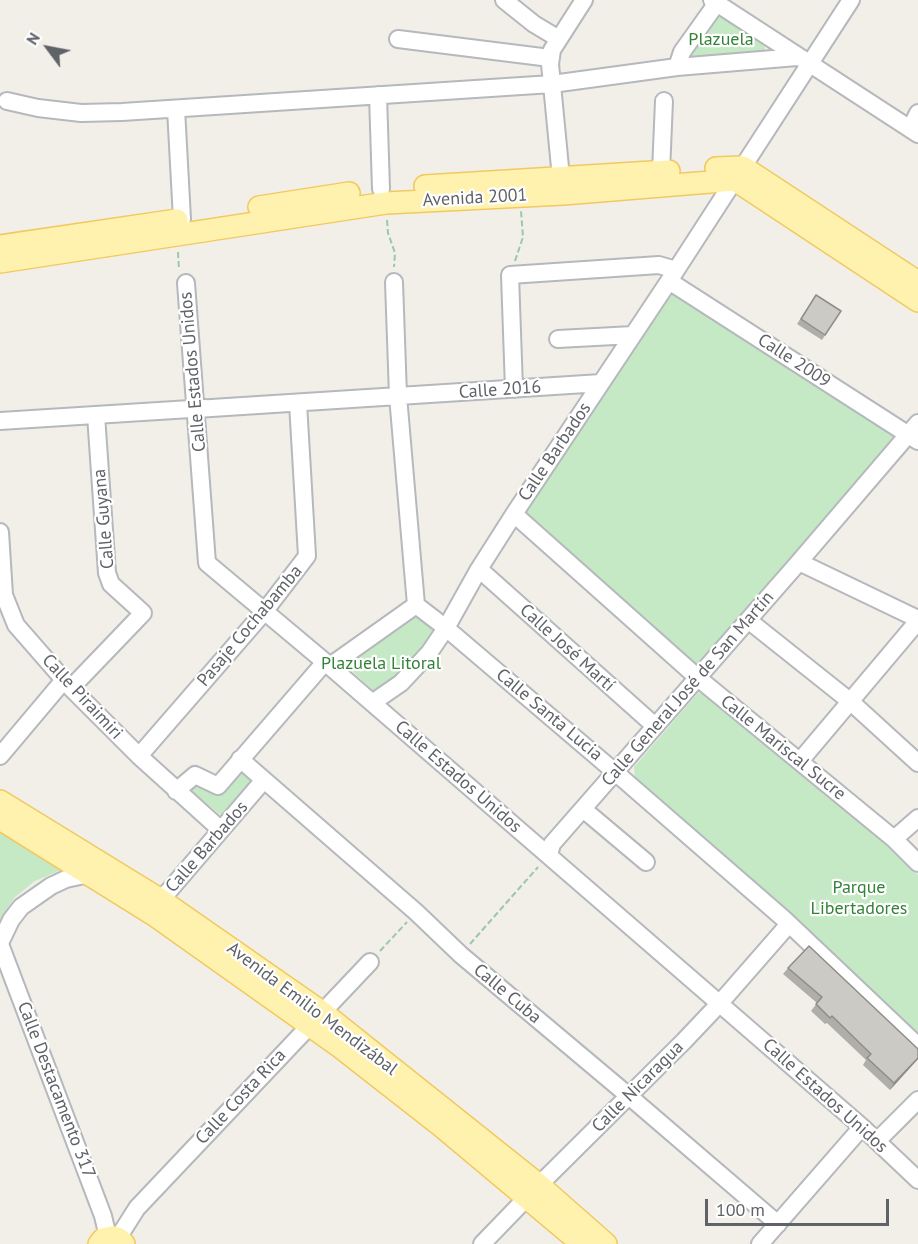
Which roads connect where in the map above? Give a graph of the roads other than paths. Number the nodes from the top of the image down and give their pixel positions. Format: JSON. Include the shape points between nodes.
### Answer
{"nodes":[{"id":1,"x":504,"y":0,"type":"edge"},
{"id":2,"x":584,"y":0,"type":"edge"},
{"id":3,"x":851,"y":0,"type":"edge"},
{"id":4,"x":716,"y":1,"type":"edge"},
{"id":5,"x":398,"y":39,"type":"dead end"},
{"id":6,"x":559,"y":39,"type":"junction"},
{"id":7,"x":550,"y":58,"type":"junction"},
{"id":8,"x":804,"y":61,"type":"junction"},
{"id":9,"x":677,"y":67,"type":"junction"},
{"id":10,"x":552,"y":84,"type":"junction"},
{"id":11,"x":378,"y":94,"type":"junction"},
{"id":12,"x":7,"y":101,"type":"dead end"},
{"id":13,"x":664,"y":101,"type":"dead end"},
{"id":14,"x":176,"y":109,"type":"junction"},
{"id":15,"x":918,"y":114,"type":"edge"},
{"id":16,"x":914,"y":131,"type":"edge"},
{"id":17,"x":661,"y":172,"type":"junction"},
{"id":18,"x":739,"y":174,"type":"junction"},
{"id":19,"x":562,"y":187,"type":"junction"},
{"id":20,"x":384,"y":196,"type":"junction"},
{"id":21,"x":180,"y":227,"type":"junction"},
{"id":22,"x":0,"y":246,"type":"edge"},
{"id":23,"x":0,"y":262,"type":"edge"},
{"id":24,"x":673,"y":275,"type":"junction"},
{"id":25,"x":394,"y":282,"type":"road end"},
{"id":26,"x":918,"y":282,"type":"edge"},
{"id":27,"x":186,"y":283,"type":"road end"},
{"id":28,"x":918,"y":301,"type":"edge"},
{"id":29,"x":633,"y":335,"type":"junction"},
{"id":30,"x":558,"y":339,"type":"dead end"},
{"id":31,"x":601,"y":383,"type":"junction"},
{"id":32,"x":514,"y":388,"type":"junction"},
{"id":33,"x":398,"y":396,"type":"junction"},
{"id":34,"x":298,"y":403,"type":"junction"},
{"id":35,"x":196,"y":409,"type":"junction"},
{"id":36,"x":96,"y":415,"type":"junction"},
{"id":37,"x":0,"y":421,"type":"edge"},
{"id":38,"x":915,"y":433,"type":"edge"},
{"id":39,"x":514,"y":514,"type":"junction"},
{"id":40,"x":0,"y":532,"type":"edge"},
{"id":41,"x":799,"y":562,"type":"junction"},
{"id":42,"x":479,"y":569,"type":"junction"},
{"id":43,"x":1,"y":575,"type":"edge"},
{"id":44,"x":416,"y":605,"type":"junction"},
{"id":45,"x":264,"y":612,"type":"junction"},
{"id":46,"x":748,"y":620,"type":"junction"},
{"id":47,"x":918,"y":620,"type":"edge"},
{"id":48,"x":446,"y":628,"type":"junction"},
{"id":49,"x":328,"y":664,"type":"junction"},
{"id":50,"x":698,"y":678,"type":"junction"},
{"id":51,"x":67,"y":684,"type":"junction"},
{"id":52,"x":851,"y":702,"type":"junction"},
{"id":53,"x":372,"y":703,"type":"junction"},
{"id":54,"x":655,"y":726,"type":"junction"},
{"id":55,"x":0,"y":756,"type":"edge"},
{"id":56,"x":139,"y":756,"type":"junction"},
{"id":57,"x":240,"y":759,"type":"junction"},
{"id":58,"x":800,"y":761,"type":"junction"},
{"id":59,"x":918,"y":763,"type":"edge"},
{"id":60,"x":615,"y":772,"type":"junction"},
{"id":61,"x":263,"y":781,"type":"junction"},
{"id":62,"x":176,"y":791,"type":"junction"},
{"id":63,"x":0,"y":801,"type":"edge"},
{"id":64,"x":582,"y":808,"type":"junction"},
{"id":65,"x":918,"y":818,"type":"edge"},
{"id":66,"x":0,"y":819,"type":"edge"},
{"id":67,"x":221,"y":830,"type":"junction"},
{"id":68,"x":894,"y":839,"type":"junction"},
{"id":69,"x":549,"y":855,"type":"junction"},
{"id":70,"x":646,"y":862,"type":"dead end"},
{"id":71,"x":918,"y":863,"type":"edge"},
{"id":72,"x":93,"y":867,"type":"junction"},
{"id":73,"x":158,"y":908,"type":"junction"},
{"id":74,"x":789,"y":924,"type":"junction"},
{"id":75,"x":0,"y":944,"type":"edge"},
{"id":76,"x":370,"y":962,"type":"road end"},
{"id":77,"x":5,"y":977,"type":"edge"},
{"id":78,"x":720,"y":1003,"type":"junction"},
{"id":79,"x":316,"y":1018,"type":"junction"},
{"id":80,"x":918,"y":1046,"type":"edge"},
{"id":81,"x":630,"y":1096,"type":"junction"},
{"id":82,"x":918,"y":1100,"type":"edge"},
{"id":83,"x":862,"y":1127,"type":"junction"},
{"id":84,"x":877,"y":1141,"type":"junction"},
{"id":85,"x":918,"y":1180,"type":"edge"},
{"id":86,"x":533,"y":1190,"type":"junction"},
{"id":87,"x":777,"y":1224,"type":"junction"},
{"id":88,"x":112,"y":1241,"type":"edge"},
{"id":89,"x":482,"y":1244,"type":"edge"},
{"id":90,"x":582,"y":1244,"type":"edge"},
{"id":91,"x":606,"y":1244,"type":"edge"},
{"id":92,"x":760,"y":1244,"type":"edge"}],
"edges":[{"from":1,"to":6,"type":"street"},
{"from":2,"to":6,"type":"street"},
{"from":3,"to":8,"type":"street","name":"Calle Barbados"},
{"from":4,"to":8,"type":"street"},
{"from":4,"to":9,"type":"street","via":[[682,52]]},
{"from":5,"to":7,"type":"street"},
{"from":6,"to":7,"type":"street"},
{"from":7,"to":10,"type":"street"},
{"from":8,"to":9,"type":"street"},
{"from":8,"to":16,"type":"street"},
{"from":8,"to":18,"type":"street","name":"Calle Barbados"},
{"from":9,"to":10,"type":"street"},
{"from":10,"to":11,"type":"street"},
{"from":10,"to":19,"type":"street"},
{"from":11,"to":14,"type":"street"},
{"from":11,"to":20,"type":"street"},
{"from":12,"to":14,"type":"street","via":[[81,113]]},
{"from":13,"to":17,"type":"street"},
{"from":14,"to":21,"type":"street"},
{"from":15,"to":16,"type":"street"},
{"from":17,"to":18,"type":"main road","name":"Avenida 2001"},
{"from":17,"to":19,"type":"main road","name":"Avenida 2001"},
{"from":18,"to":19,"type":"main road","name":"Avenida 2001"},
{"from":18,"to":24,"type":"street","name":"Calle Barbados"},
{"from":18,"to":26,"type":"main road"},
{"from":18,"to":28,"type":"main road"},
{"from":19,"to":20,"type":"main road","name":"Avenida 2001"},
{"from":19,"to":20,"type":"main road","name":"Avenida 2001","via":[[520,196]]},
{"from":20,"to":21,"type":"main road","name":"Avenida 2001"},
{"from":21,"to":22,"type":"main road","name":"Avenida 2001"},
{"from":21,"to":23,"type":"main road","name":"Avenida 2001"},
{"from":24,"to":29,"type":"street","name":"Calle Barbados"},
{"from":24,"to":32,"type":"street","via":[[659,265],[510,275]]},
{"from":24,"to":38,"type":"street","name":"Calle 2009"},
{"from":25,"to":33,"type":"street"},
{"from":27,"to":35,"type":"street","name":"Calle Estados Unidos"},
{"from":29,"to":30,"type":"street"},
{"from":29,"to":31,"type":"street","name":"Calle Barbados"},
{"from":31,"to":32,"type":"street","name":"Calle 2016"},
{"from":31,"to":39,"type":"street","name":"Calle Barbados"},
{"from":32,"to":33,"type":"street","name":"Calle 2016"},
{"from":33,"to":34,"type":"street","name":"Calle 2016"},
{"from":33,"to":35,"type":"street","name":"Calle 2016"},
{"from":33,"to":44,"type":"street"},
{"from":34,"to":35,"type":"street","name":"Calle 2016"},
{"from":34,"to":45,"type":"street","name":"Pasaje Cochabamba","via":[[308,556]]},
{"from":35,"to":36,"type":"street","name":"Calle 2016"},
{"from":35,"to":45,"type":"street","name":"Calle Estados Unidos","via":[[207,563]]},
{"from":36,"to":37,"type":"street","name":"Calle 2016"},
{"from":36,"to":51,"type":"street","name":"Calle Guyana","via":[[107,573],[111,584],[143,613]]},
{"from":38,"to":41,"type":"street","name":"Calle General José de San Martín"},
{"from":39,"to":42,"type":"street","name":"Calle Barbados"},
{"from":39,"to":50,"type":"street","name":"Calle Mariscal Sucre"},
{"from":40,"to":43,"type":"street","name":"Calle Piraimiri"},
{"from":41,"to":46,"type":"street","name":"Calle General José de San Martín"},
{"from":41,"to":47,"type":"street"},
{"from":42,"to":48,"type":"street","name":"Calle Barbados"},
{"from":42,"to":54,"type":"street","name":"Calle José Martí"},
{"from":43,"to":51,"type":"street","name":"Calle Piraimiri","via":[[16,625]]},
{"from":44,"to":48,"type":"street","name":"Calle Santa Lucia"},
{"from":44,"to":49,"type":"street","name":"Calle Barbados"},
{"from":45,"to":49,"type":"street","name":"Calle Estados Unidos"},
{"from":45,"to":56,"type":"street","name":"Pasaje Cochabamba"},
{"from":46,"to":50,"type":"street","name":"Calle General José de San Martín"},
{"from":46,"to":52,"type":"street"},
{"from":47,"to":52,"type":"street"},
{"from":48,"to":53,"type":"street","name":"Calle Barbados","via":[[401,683]]},
{"from":48,"to":60,"type":"street","name":"Calle Santa Lucia"},
{"from":49,"to":53,"type":"street","name":"Calle Estados Unidos"},
{"from":49,"to":57,"type":"street","name":"Calle Barbados"},
{"from":50,"to":54,"type":"street","name":"Calle General José de San Martín"},
{"from":50,"to":58,"type":"street","name":"Calle Mariscal Sucre"},
{"from":51,"to":55,"type":"street","name":"Calle Guyana"},
{"from":51,"to":56,"type":"street","name":"Calle Piraimiri"},
{"from":52,"to":58,"type":"street"},
{"from":52,"to":59,"type":"street"},
{"from":53,"to":69,"type":"street","name":"Calle Estados Unidos"},
{"from":54,"to":60,"type":"street","name":"Calle General José de San Martín"},
{"from":56,"to":62,"type":"street","name":"Calle Piraimiri"},
{"from":57,"to":61,"type":"street","name":"Calle Cuba"},
{"from":57,"to":62,"type":"street","name":"Calle Barbados","via":[[218,786],[195,775]]},
{"from":58,"to":68,"type":"street","name":"Calle Mariscal Sucre"},
{"from":60,"to":64,"type":"street","name":"Calle General José de San Martín"},
{"from":60,"to":74,"type":"street","name":"Calle Santa Lucia"},
{"from":61,"to":67,"type":"street","name":"Calle Barbados"},
{"from":61,"to":81,"type":"street","name":"Calle Cuba","via":[[416,912],[460,955]]},
{"from":62,"to":67,"type":"street","name":"Calle Piraimiri"},
{"from":63,"to":72,"type":"main road","name":"Avenida Emilio Mendizábal"},
{"from":64,"to":69,"type":"street","name":"Calle General José de San Martín","via":[[552,844]]},
{"from":64,"to":70,"type":"street"},
{"from":65,"to":68,"type":"street"},
{"from":66,"to":72,"type":"main road","name":"Avenida Emilio Mendizábal"},
{"from":67,"to":73,"type":"street","name":"Calle Barbados"},
{"from":68,"to":71,"type":"street","name":"Calle Mariscal Sucre"},
{"from":69,"to":78,"type":"street","name":"Calle Estados Unidos"},
{"from":72,"to":73,"type":"main road","name":"Avenida Emilio Mendizábal"},
{"from":72,"to":75,"type":"street","via":[[51,886],[21,907]]},
{"from":73,"to":79,"type":"main road","name":"Avenida Emilio Mendizábal"},
{"from":74,"to":78,"type":"street","name":"Calle Nicaragua"},
{"from":74,"to":80,"type":"street","name":"Calle Santa Lucia"},
{"from":75,"to":77,"type":"street","name":"Calle Destacamento 317"},
{"from":76,"to":79,"type":"street","name":"Calle Costa Rica"},
{"from":77,"to":88,"type":"street","name":"Calle Destacamento 317"},
{"from":78,"to":81,"type":"street","name":"Calle Nicaragua"},
{"from":78,"to":83,"type":"street","name":"Calle Estados Unidos"},
{"from":79,"to":86,"type":"main road","name":"Avenida Emilio Mendizábal","via":[[432,1118]]},
{"from":79,"to":88,"type":"street","name":"Calle Costa Rica","via":[[137,1208]]},
{"from":81,"to":86,"type":"street","name":"Calle Nicaragua"},
{"from":81,"to":87,"type":"street","name":"Calle Cuba"},
{"from":82,"to":84,"type":"street"},
{"from":83,"to":84,"type":"street","name":"Calle Estados Unidos"},
{"from":83,"to":87,"type":"street"},
{"from":84,"to":85,"type":"street","name":"Calle Estados Unidos"},
{"from":86,"to":89,"type":"street","name":"Calle Nicaragua"},
{"from":86,"to":90,"type":"main road","name":"Avenida Emilio Mendizábal"},
{"from":86,"to":91,"type":"main road","name":"Avenida Emilio Mendizábal"},
{"from":87,"to":92,"type":"street"}]}
